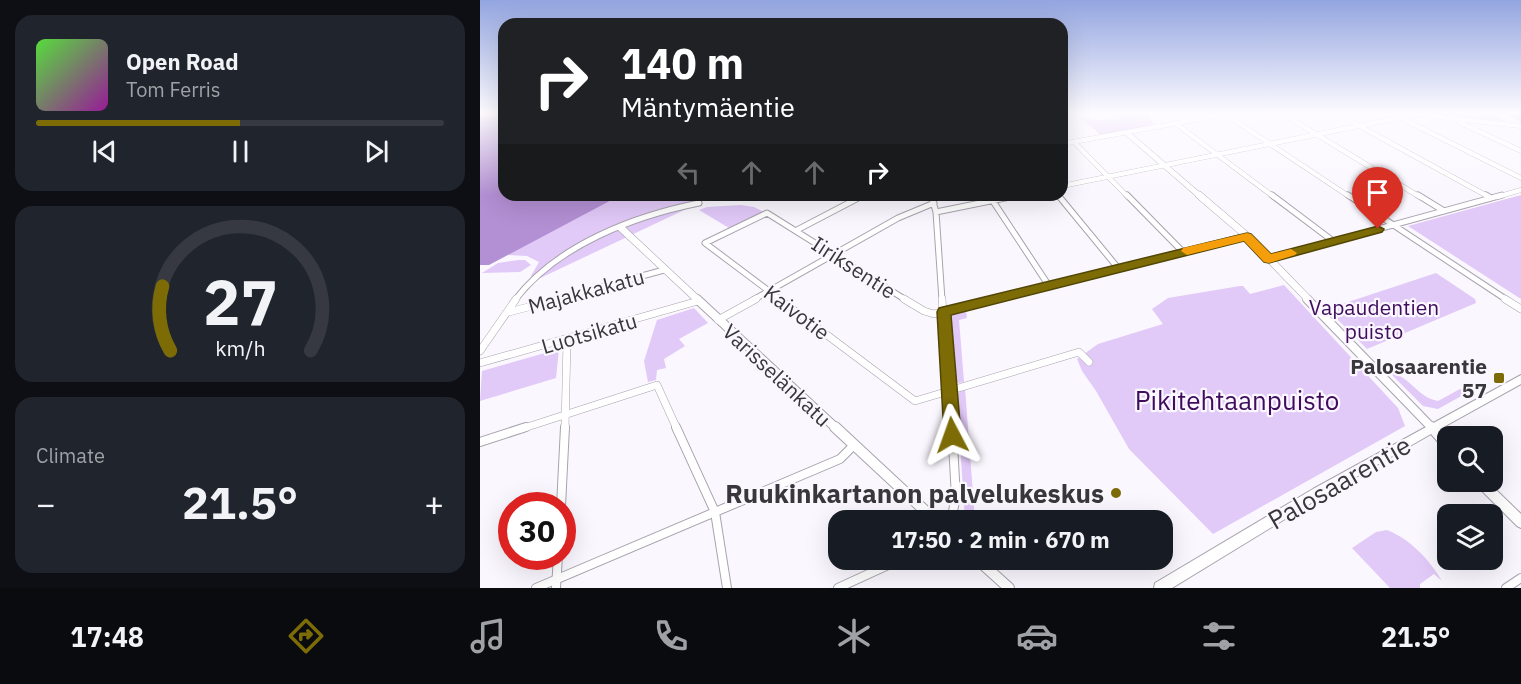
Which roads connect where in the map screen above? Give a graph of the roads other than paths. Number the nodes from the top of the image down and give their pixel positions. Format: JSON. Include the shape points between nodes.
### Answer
{"nodes":[{"id":1,"x":1083,"y":140,"type":"edge"},
{"id":2,"x":1136,"y":140,"type":"edge"},
{"id":3,"x":1198,"y":140,"type":"edge"},
{"id":4,"x":1265,"y":140,"type":"edge"},
{"id":5,"x":1286,"y":140,"type":"edge"},
{"id":6,"x":1327,"y":140,"type":"edge"},
{"id":7,"x":1385,"y":140,"type":"edge"},
{"id":8,"x":1449,"y":140,"type":"edge"},
{"id":9,"x":1499,"y":140,"type":"edge"},
{"id":10,"x":1074,"y":142,"type":"junction"},
{"id":11,"x":1068,"y":143,"type":"edge"},
{"id":12,"x":1270,"y":144,"type":"junction"},
{"id":13,"x":1521,"y":151,"type":"edge"},
{"id":14,"x":1216,"y":154,"type":"junction"},
{"id":15,"x":1165,"y":166,"type":"junction"},
{"id":16,"x":1109,"y":177,"type":"junction"},
{"id":17,"x":1521,"y":178,"type":"edge"},
{"id":18,"x":1068,"y":185,"type":"edge"},
{"id":19,"x":1521,"y":190,"type":"edge"},
{"id":20,"x":1491,"y":198,"type":"junction"},
{"id":21,"x":853,"y":201,"type":"edge"},
{"id":22,"x":979,"y":201,"type":"edge"},
{"id":23,"x":993,"y":201,"type":"edge"},
{"id":24,"x":1063,"y":201,"type":"edge"},
{"id":25,"x":699,"y":203,"type":"dead end"},
{"id":26,"x":934,"y":203,"type":"joint"},
{"id":27,"x":1443,"y":211,"type":"junction"},
{"id":28,"x":936,"y":212,"type":"junction"},
{"id":29,"x":767,"y":213,"type":"joint"},
{"id":30,"x":1394,"y":225,"type":"junction"},
{"id":31,"x":621,"y":228,"type":"junction"},
{"id":32,"x":797,"y":230,"type":"junction"},
{"id":33,"x":1247,"y":236,"type":"junction"},
{"id":34,"x":1332,"y":241,"type":"junction"},
{"id":35,"x":1183,"y":252,"type":"junction"},
{"id":36,"x":836,"y":255,"type":"junction"},
{"id":37,"x":1269,"y":259,"type":"junction"},
{"id":38,"x":1118,"y":268,"type":"junction"},
{"id":39,"x":664,"y":270,"type":"junction"},
{"id":40,"x":1049,"y":286,"type":"junction"},
{"id":41,"x":771,"y":291,"type":"junction"},
{"id":42,"x":698,"y":301,"type":"junction"},
{"id":43,"x":1521,"y":309,"type":"edge"},
{"id":44,"x":509,"y":312,"type":"junction"},
{"id":45,"x":944,"y":312,"type":"junction"},
{"id":46,"x":718,"y":320,"type":"junction"},
{"id":47,"x":567,"y":340,"type":"junction"},
{"id":48,"x":480,"y":351,"type":"edge"},
{"id":49,"x":1089,"y":362,"type":"dead end"},
{"id":50,"x":480,"y":363,"type":"edge"},
{"id":51,"x":1521,"y":379,"type":"edge"},
{"id":52,"x":949,"y":391,"type":"junction"},
{"id":53,"x":567,"y":415,"type":"junction"},
{"id":54,"x":1433,"y":429,"type":"junction"},
{"id":55,"x":1437,"y":434,"type":"edge"},
{"id":56,"x":480,"y":442,"type":"edge"},
{"id":57,"x":854,"y":446,"type":"junction"},
{"id":58,"x":562,"y":492,"type":"edge"},
{"id":59,"x":1491,"y":492,"type":"edge"},
{"id":60,"x":924,"y":510,"type":"edge"},
{"id":61,"x":953,"y":510,"type":"edge"},
{"id":62,"x":715,"y":512,"type":"junction"},
{"id":63,"x":1521,"y":522,"type":"edge"},
{"id":64,"x":877,"y":570,"type":"edge"},
{"id":65,"x":989,"y":570,"type":"edge"},
{"id":66,"x":1521,"y":578,"type":"edge"},
{"id":67,"x":556,"y":584,"type":"edge"},
{"id":68,"x":536,"y":588,"type":"edge"},
{"id":69,"x":727,"y":588,"type":"edge"},
{"id":70,"x":837,"y":588,"type":"edge"},
{"id":71,"x":1010,"y":588,"type":"edge"},
{"id":72,"x":1160,"y":588,"type":"edge"},
{"id":73,"x":1506,"y":588,"type":"edge"}],
"edges":[{"from":1,"to":10,"type":"street"},
{"from":2,"to":15,"type":"street"},
{"from":3,"to":14,"type":"street"},
{"from":4,"to":12,"type":"street"},
{"from":5,"to":12,"type":"street"},
{"from":6,"to":27,"type":"street"},
{"from":7,"to":20,"type":"street"},
{"from":8,"to":17,"type":"street"},
{"from":9,"to":13,"type":"street"},
{"from":10,"to":11,"type":"street"},
{"from":10,"to":16,"type":"street"},
{"from":12,"to":14,"type":"street"},
{"from":12,"to":30,"type":"street"},
{"from":14,"to":15,"type":"street"},
{"from":14,"to":34,"type":"street"},
{"from":15,"to":16,"type":"street"},
{"from":15,"to":33,"type":"street"},
{"from":16,"to":18,"type":"street"},
{"from":16,"to":35,"type":"street"},
{"from":19,"to":20,"type":"street"},
{"from":20,"to":27,"type":"street"},
{"from":21,"to":32,"type":"street"},
{"from":22,"to":28,"type":"street"},
{"from":23,"to":40,"type":"street"},
{"from":24,"to":38,"type":"street"},
{"from":25,"to":31,"type":"street","via":[[670,208]]},
{"from":26,"to":28,"type":"street"},
{"from":26,"to":36,"type":"street","via":[[898,218]]},
{"from":27,"to":30,"type":"street"},
{"from":28,"to":45,"type":"street"},
{"from":29,"to":32,"type":"street","name":"Iiriksentie"},
{"from":29,"to":41,"type":"street","name":"Kaivotie","via":[[705,243]]},
{"from":30,"to":34,"type":"street"},
{"from":30,"to":43,"type":"street"},
{"from":31,"to":39,"type":"street","name":"Varisselänkatu"},
{"from":31,"to":44,"type":"street","via":[[559,260],[529,283]]},
{"from":32,"to":36,"type":"street","name":"Iiriksentie"},
{"from":33,"to":35,"type":"street"},
{"from":33,"to":37,"type":"street"},
{"from":34,"to":37,"type":"street"},
{"from":35,"to":38,"type":"street"},
{"from":36,"to":41,"type":"street"},
{"from":36,"to":45,"type":"street","name":"Iiriksentie","via":[[924,312]]},
{"from":37,"to":54,"type":"street"},
{"from":38,"to":40,"type":"street"},
{"from":39,"to":42,"type":"street","name":"Varisselänkatu"},
{"from":39,"to":44,"type":"street","name":"Majakkakatu"},
{"from":40,"to":45,"type":"street"},
{"from":41,"to":46,"type":"street"},
{"from":41,"to":52,"type":"street","name":"Kaivotie","via":[[915,401]]},
{"from":42,"to":46,"type":"street","name":"Varisselänkatu"},
{"from":42,"to":47,"type":"street","name":"Luotsikatu"},
{"from":44,"to":48,"type":"street"},
{"from":45,"to":52,"type":"street"},
{"from":46,"to":57,"type":"street","name":"Varisselänkatu"},
{"from":47,"to":50,"type":"street","name":"Luotsikatu"},
{"from":47,"to":53,"type":"street"},
{"from":49,"to":52,"type":"street","via":[[1078,352]]},
{"from":51,"to":54,"type":"main road","name":"Palosaarentie"},
{"from":52,"to":61,"type":"street","via":[[956,497]]},
{"from":53,"to":56,"type":"street"},
{"from":53,"to":58,"type":"street"},
{"from":53,"to":62,"type":"street","via":[[657,385]]},
{"from":54,"to":55,"type":"main road"},
{"from":54,"to":72,"type":"main road","name":"Palosaarentie","via":[[1317,493]]},
{"from":57,"to":60,"type":"street","name":"Varisselänkatu"},
{"from":57,"to":62,"type":"street","via":[[840,459]]},
{"from":59,"to":63,"type":"main road"},
{"from":62,"to":67,"type":"street"},
{"from":62,"to":69,"type":"street"},
{"from":64,"to":70,"type":"street"},
{"from":65,"to":71,"type":"street"},
{"from":66,"to":73,"type":"street"},
{"from":67,"to":68,"type":"street"}]}
